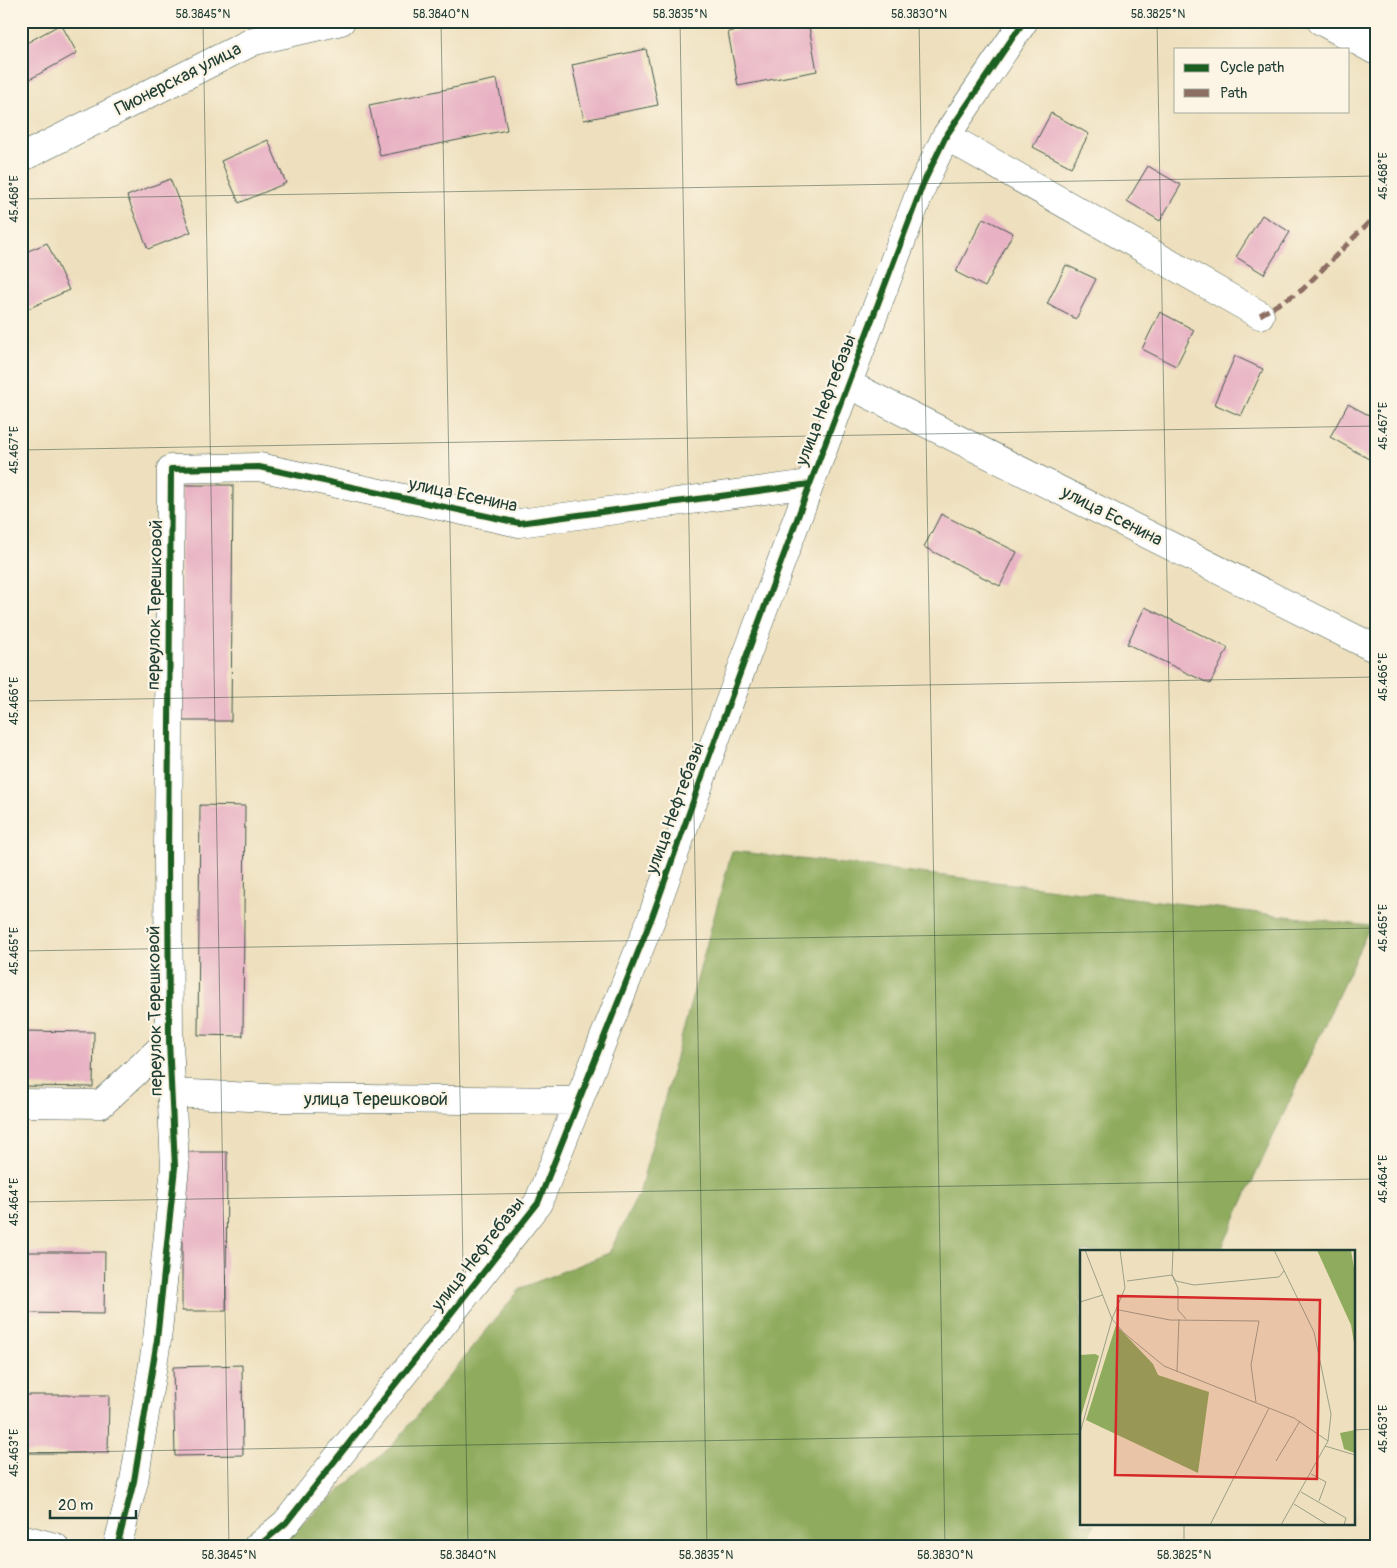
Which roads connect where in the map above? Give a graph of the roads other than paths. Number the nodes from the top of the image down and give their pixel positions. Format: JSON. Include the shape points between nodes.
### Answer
{"nodes":[{"id":1,"x":342,"y":21,"type":"edge"},
{"id":2,"x":1024,"y":21,"type":"edge"},
{"id":3,"x":1321,"y":21,"type":"edge"},
{"id":4,"x":1369,"y":38,"type":"edge"},
{"id":5,"x":946,"y":136,"type":"junction"},
{"id":6,"x":21,"y":158,"type":"edge"},
{"id":7,"x":1260,"y":315,"type":"dead end"},
{"id":8,"x":848,"y":384,"type":"junction"},
{"id":9,"x":171,"y":469,"type":"joint"},
{"id":10,"x":810,"y":484,"type":"junction"},
{"id":11,"x":1376,"y":649,"type":"edge"},
{"id":12,"x":169,"y":1041,"type":"junction"},
{"id":13,"x":172,"y":1093,"type":"junction"},
{"id":14,"x":580,"y":1101,"type":"junction"},
{"id":15,"x":21,"y":1103,"type":"edge"},
{"id":16,"x":21,"y":1538,"type":"edge"},
{"id":17,"x":55,"y":1547,"type":"edge"},
{"id":18,"x":117,"y":1547,"type":"edge"},
{"id":19,"x":257,"y":1547,"type":"edge"}],
"edges":[{"from":1,"to":6,"type":"street","name":"Пионерская улица","via":[[254,41]]},
{"from":2,"to":5,"type":"street","name":"улица Нефтебазы"},
{"from":3,"to":4,"type":"street"},
{"from":5,"to":7,"type":"street"},
{"from":5,"to":8,"type":"street","name":"улица Нефтебазы","via":[[923,184]]},
{"from":8,"to":10,"type":"street","name":"улица Нефтебазы"},
{"from":8,"to":11,"type":"street","name":"улица Есенина"},
{"from":9,"to":10,"type":"street","name":"улица Есенина","via":[[259,467],[519,523]]},
{"from":9,"to":12,"type":"street","name":"переулок Терешковой"},
{"from":10,"to":14,"type":"street","name":"улица Нефтебазы","via":[[652,917]]},
{"from":12,"to":13,"type":"street","name":"переулок Терешковой"},
{"from":12,"to":15,"type":"street","via":[[101,1104]]},
{"from":13,"to":14,"type":"street","name":"улица Терешковой","via":[[269,1098]]},
{"from":13,"to":18,"type":"street","name":"переулок Терешковой","via":[[175,1167],[157,1340],[134,1481]]},
{"from":14,"to":19,"type":"street","name":"улица Нефтебазы","via":[[538,1203],[286,1522]]},
{"from":16,"to":17,"type":"street"}]}
